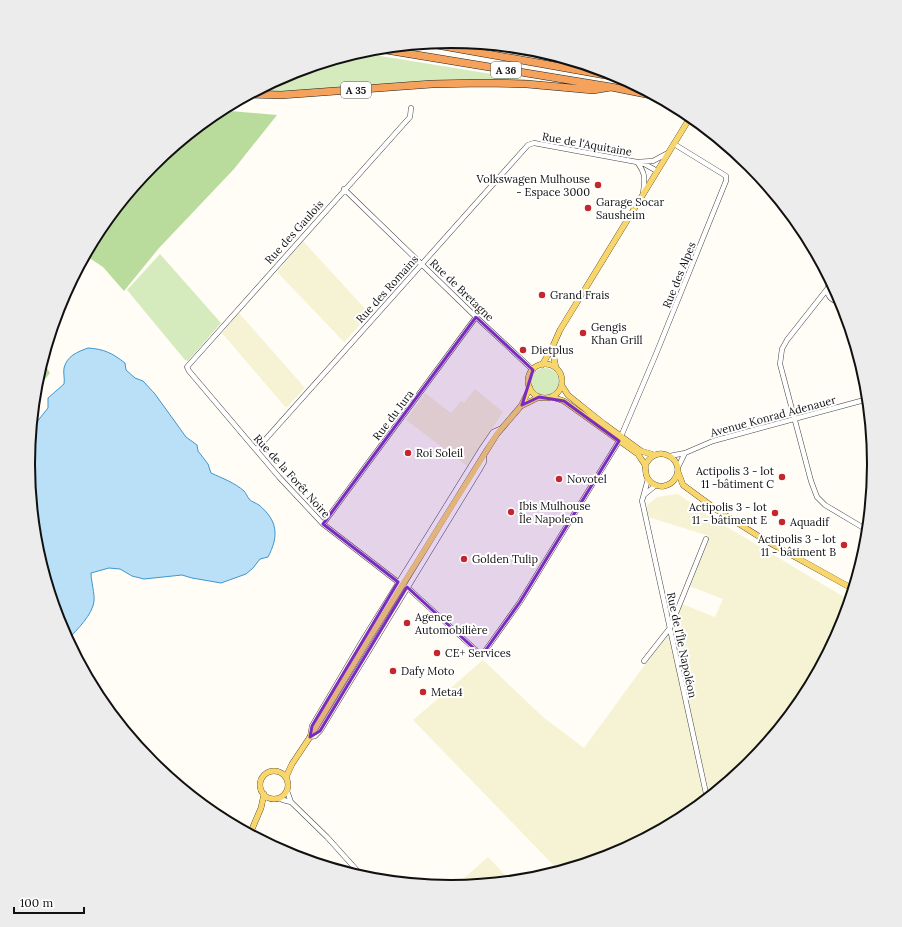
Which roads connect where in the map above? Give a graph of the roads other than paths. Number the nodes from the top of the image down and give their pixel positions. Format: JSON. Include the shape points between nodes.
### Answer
{"nodes":[{"id":1,"x":454,"y":48,"type":"edge"},
{"id":2,"x":394,"y":51,"type":"edge"},
{"id":3,"x":593,"y":73,"type":"edge"},
{"id":4,"x":611,"y":87,"type":"junction"},
{"id":5,"x":640,"y":93,"type":"edge"},
{"id":6,"x":260,"y":94,"type":"edge"},
{"id":7,"x":411,"y":108,"type":"dead end"},
{"id":8,"x":687,"y":121,"type":"edge"},
{"id":9,"x":534,"y":143,"type":"joint"},
{"id":10,"x":674,"y":144,"type":"junction"},
{"id":11,"x":668,"y":154,"type":"junction"},
{"id":12,"x":639,"y":162,"type":"junction"},
{"id":13,"x":656,"y":171,"type":"junction"},
{"id":14,"x":344,"y":189,"type":"junction"},
{"id":15,"x":643,"y":193,"type":"junction"},
{"id":16,"x":422,"y":263,"type":"junction"},
{"id":17,"x":828,"y":288,"type":"edge"},
{"id":18,"x":828,"y":289,"type":"edge"},
{"id":19,"x":829,"y":297,"type":"junction"},
{"id":20,"x":818,"y":300,"type":"junction"},
{"id":21,"x":833,"y":301,"type":"edge"},
{"id":22,"x":476,"y":317,"type":"junction"},
{"id":23,"x":552,"y":348,"type":"junction"},
{"id":24,"x":542,"y":365,"type":"junction"},
{"id":25,"x":187,"y":367,"type":"joint"},
{"id":26,"x":556,"y":368,"type":"junction"},
{"id":27,"x":533,"y":370,"type":"junction"},
{"id":28,"x":562,"y":386,"type":"junction"},
{"id":29,"x":530,"y":388,"type":"junction"},
{"id":30,"x":539,"y":397,"type":"junction"},
{"id":31,"x":552,"y":397,"type":"junction"},
{"id":32,"x":862,"y":401,"type":"edge"},
{"id":33,"x":521,"y":406,"type":"junction"},
{"id":34,"x":794,"y":419,"type":"junction"},
{"id":35,"x":502,"y":428,"type":"junction"},
{"id":36,"x":620,"y":438,"type":"junction"},
{"id":37,"x":256,"y":450,"type":"junction"},
{"id":38,"x":685,"y":453,"type":"junction"},
{"id":39,"x":484,"y":455,"type":"junction"},
{"id":40,"x":654,"y":455,"type":"junction"},
{"id":41,"x":670,"y":456,"type":"junction"},
{"id":42,"x":645,"y":466,"type":"junction"},
{"id":43,"x":678,"y":470,"type":"junction"},
{"id":44,"x":648,"y":479,"type":"junction"},
{"id":45,"x":669,"y":484,"type":"junction"},
{"id":46,"x":656,"y":485,"type":"junction"},
{"id":47,"x":683,"y":485,"type":"junction"},
{"id":48,"x":644,"y":495,"type":"junction"},
{"id":49,"x":323,"y":524,"type":"junction"},
{"id":50,"x":862,"y":526,"type":"edge"},
{"id":51,"x":706,"y":539,"type":"dead end"},
{"id":52,"x":398,"y":582,"type":"junction"},
{"id":53,"x":848,"y":586,"type":"edge"},
{"id":54,"x":407,"y":587,"type":"junction"},
{"id":55,"x":670,"y":628,"type":"junction"},
{"id":56,"x":644,"y":661,"type":"dead end"},
{"id":57,"x":310,"y":737,"type":"junction"},
{"id":58,"x":292,"y":764,"type":"junction"},
{"id":59,"x":278,"y":772,"type":"junction"},
{"id":60,"x":286,"y":777,"type":"junction"},
{"id":61,"x":287,"y":791,"type":"junction"},
{"id":62,"x":705,"y":793,"type":"edge"},
{"id":63,"x":264,"y":794,"type":"junction"},
{"id":64,"x":271,"y":798,"type":"junction"},
{"id":65,"x":279,"y":798,"type":"junction"},
{"id":66,"x":291,"y":802,"type":"junction"},
{"id":67,"x":261,"y":808,"type":"junction"},
{"id":68,"x":252,"y":829,"type":"edge"},
{"id":69,"x":356,"y":868,"type":"edge"}],
"edges":[{"from":1,"to":3,"type":"highway","number":"A 36"},
{"from":2,"to":4,"type":"highway","number":"A 36"},
{"from":4,"to":5,"type":"highway","number":"A 36"},
{"from":4,"to":6,"type":"highway","number":"A 35","via":[[593,90],[482,83]]},
{"from":7,"to":14,"type":"street","name":"Rue des Gaulois","via":[[410,117]]},
{"from":8,"to":10,"type":"main road"},
{"from":9,"to":12,"type":"street","name":"Rue de l'Aquitaine"},
{"from":9,"to":16,"type":"street","name":"Rue des Romains","via":[[521,153]]},
{"from":10,"to":11,"type":"main road"},
{"from":10,"to":36,"type":"street","name":"Rue des Alpes","via":[[726,176],[726,181]]},
{"from":11,"to":12,"type":"street","name":"Rue de l'Aquitaine","via":[[656,160]]},
{"from":11,"to":13,"type":"main road"},
{"from":12,"to":13,"type":"street","name":"Rue de l'Aquitaine"},
{"from":12,"to":15,"type":"street","name":"Rue de l'Aquitaine","via":[[645,175]]},
{"from":13,"to":15,"type":"main road"},
{"from":14,"to":16,"type":"street","name":"Rue de Bretagne"},
{"from":14,"to":25,"type":"street","name":"Rue des Gaulois"},
{"from":15,"to":23,"type":"main road","via":[[560,330]]},
{"from":16,"to":22,"type":"street","name":"Rue de Bretagne"},
{"from":16,"to":37,"type":"street","name":"Rue des Romains"},
{"from":17,"to":20,"type":"street"},
{"from":18,"to":19,"type":"street"},
{"from":19,"to":20,"type":"street"},
{"from":19,"to":21,"type":"street"},
{"from":20,"to":34,"type":"street","via":[[787,340],[780,357]]},
{"from":22,"to":27,"type":"street","name":"Rue de Bretagne"},
{"from":22,"to":49,"type":"street","name":"Rue du Jura"},
{"from":23,"to":24,"type":"main road"},
{"from":23,"to":26,"type":"main road"},
{"from":24,"to":26,"type":"main road"},
{"from":24,"to":27,"type":"main road"},
{"from":25,"to":37,"type":"street","name":"Rue de la Forêt Noire"},
{"from":26,"to":28,"type":"main road","via":[[562,376]]},
{"from":27,"to":29,"type":"main road","via":[[529,378]]},
{"from":28,"to":31,"type":"main road"},
{"from":28,"to":36,"type":"main road","via":[[568,395]]},
{"from":29,"to":30,"type":"main road"},
{"from":29,"to":33,"type":"main road"},
{"from":30,"to":31,"type":"main road"},
{"from":30,"to":33,"type":"main road"},
{"from":31,"to":36,"type":"main road","via":[[564,401]]},
{"from":32,"to":34,"type":"street","name":"Avenue Konrad Adenauer"},
{"from":33,"to":35,"type":"main road"},
{"from":34,"to":38,"type":"street","name":"Avenue Konrad Adenauer","via":[[713,441]]},
{"from":34,"to":50,"type":"street","via":[[817,497],[825,505]]},
{"from":35,"to":39,"type":"main road"},
{"from":35,"to":52,"type":"street","via":[[493,432],[482,448]]},
{"from":36,"to":40,"type":"main road","via":[[640,451]]},
{"from":36,"to":42,"type":"main road","via":[[638,454]]},
{"from":36,"to":54,"type":"street","via":[[520,602],[485,651],[478,653]]},
{"from":37,"to":49,"type":"street","name":"Rue de la Forêt Noire"},
{"from":38,"to":41,"type":"street","name":"Avenue Konrad Adenauer"},
{"from":38,"to":43,"type":"street"},
{"from":39,"to":54,"type":"street","via":[[480,469]]},
{"from":39,"to":57,"type":"main road"},
{"from":40,"to":41,"type":"main road","via":[[659,453]]},
{"from":40,"to":42,"type":"main road"},
{"from":41,"to":43,"type":"main road"},
{"from":42,"to":44,"type":"main road"},
{"from":43,"to":45,"type":"main road","via":[[676,477]]},
{"from":43,"to":47,"type":"main road"},
{"from":44,"to":46,"type":"main road"},
{"from":44,"to":48,"type":"street","name":"Rue de l'Île Napoléon"},
{"from":45,"to":46,"type":"main road"},
{"from":45,"to":47,"type":"main road"},
{"from":46,"to":48,"type":"street"},
{"from":47,"to":53,"type":"main road","via":[[763,539]]},
{"from":48,"to":55,"type":"street","name":"Rue de l'Île Napoléon","via":[[642,505]]},
{"from":49,"to":52,"type":"street","name":"Rue de la Forêt Noire"},
{"from":51,"to":55,"type":"street"},
{"from":52,"to":57,"type":"street","via":[[312,726]]},
{"from":54,"to":57,"type":"street","via":[[320,731]]},
{"from":55,"to":56,"type":"street"},
{"from":55,"to":62,"type":"street","name":"Rue de l'Île Napoléon"},
{"from":57,"to":58,"type":"main road"},
{"from":58,"to":59,"type":"main road"},
{"from":58,"to":60,"type":"main road"},
{"from":59,"to":60,"type":"main road"},
{"from":59,"to":63,"type":"main road","via":[[271,771],[263,776],[260,787]]},
{"from":60,"to":61,"type":"main road"},
{"from":61,"to":65,"type":"main road"},
{"from":61,"to":66,"type":"street"},
{"from":63,"to":64,"type":"main road"},
{"from":63,"to":67,"type":"main road"},
{"from":64,"to":65,"type":"main road"},
{"from":64,"to":67,"type":"main road"},
{"from":65,"to":66,"type":"street"},
{"from":66,"to":69,"type":"street"},
{"from":67,"to":68,"type":"main road"}]}
